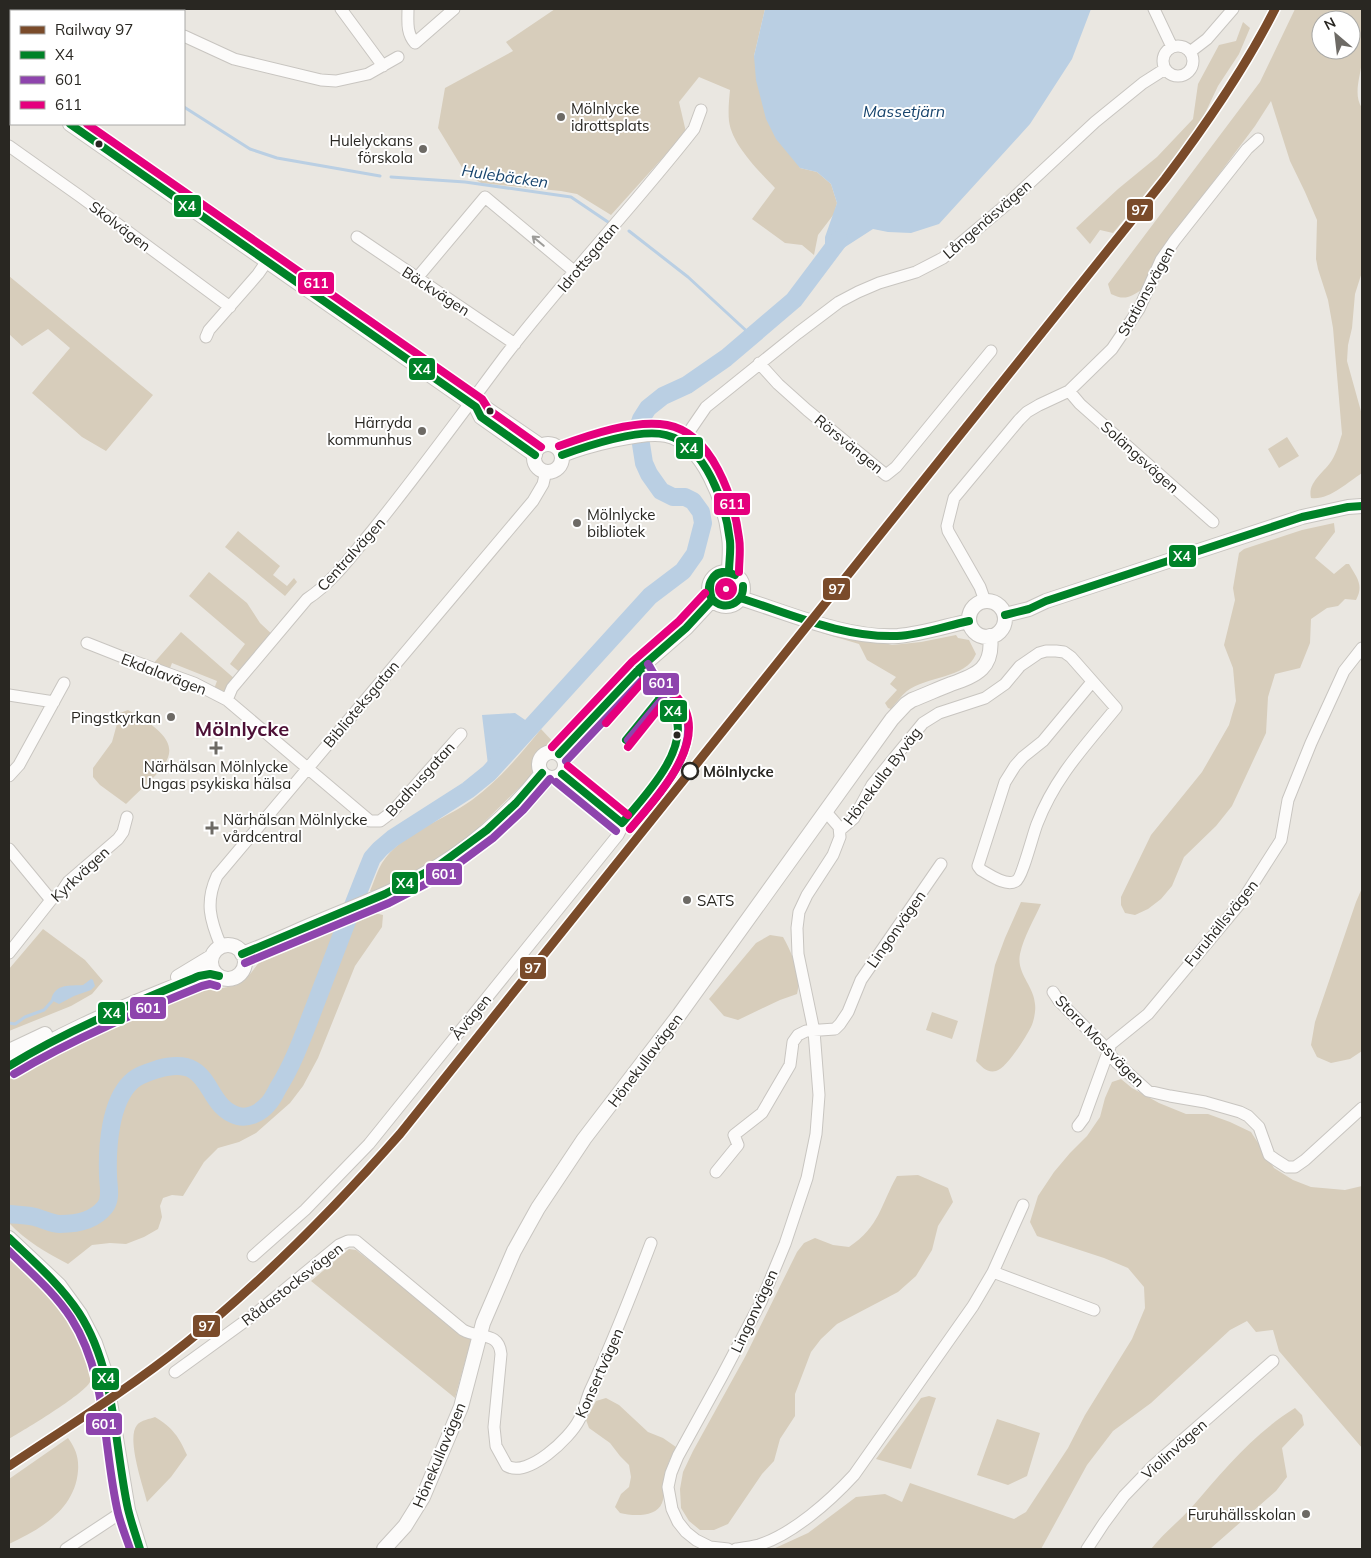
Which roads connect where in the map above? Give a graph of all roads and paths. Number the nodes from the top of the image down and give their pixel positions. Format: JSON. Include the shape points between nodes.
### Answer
{"nodes":[{"id":1,"x":341,"y":9,"type":"edge"},
{"id":2,"x":408,"y":9,"type":"edge"},
{"id":3,"x":454,"y":9,"type":"edge"},
{"id":4,"x":1154,"y":9,"type":"edge"},
{"id":5,"x":1233,"y":9,"type":"edge"},
{"id":6,"x":185,"y":36,"type":"edge"},
{"id":7,"x":1172,"y":47,"type":"junction"},
{"id":8,"x":1190,"y":52,"type":"junction"},
{"id":9,"x":398,"y":57,"type":"dead end"},
{"id":10,"x":383,"y":66,"type":"junction"},
{"id":11,"x":1165,"y":69,"type":"junction"},
{"id":12,"x":701,"y":110,"type":"dead end"},
{"id":13,"x":71,"y":125,"type":"edge"},
{"id":14,"x":1258,"y":139,"type":"dead end"},
{"id":15,"x":9,"y":146,"type":"edge"},
{"id":16,"x":357,"y":237,"type":"dead end"},
{"id":17,"x":267,"y":261,"type":"junction"},
{"id":18,"x":575,"y":272,"type":"junction"},
{"id":19,"x":417,"y":278,"type":"junction"},
{"id":20,"x":230,"y":308,"type":"junction"},
{"id":21,"x":206,"y":337,"type":"dead end"},
{"id":22,"x":515,"y":344,"type":"junction"},
{"id":23,"x":991,"y":351,"type":"dead end"},
{"id":24,"x":759,"y":363,"type":"junction"},
{"id":25,"x":1069,"y":391,"type":"junction"},
{"id":26,"x":473,"y":405,"type":"junction"},
{"id":27,"x":682,"y":442,"type":"junction"},
{"id":28,"x":538,"y":451,"type":"junction"},
{"id":29,"x":562,"y":455,"type":"junction"},
{"id":30,"x":546,"y":471,"type":"junction"},
{"id":31,"x":1362,"y":506,"type":"edge"},
{"id":32,"x":1213,"y":522,"type":"dead end"},
{"id":33,"x":729,"y":572,"type":"junction"},
{"id":34,"x":740,"y":598,"type":"junction"},
{"id":35,"x":712,"y":600,"type":"junction"},
{"id":36,"x":985,"y":601,"type":"junction"},
{"id":37,"x":1005,"y":615,"type":"junction"},
{"id":38,"x":970,"y":621,"type":"junction"},
{"id":39,"x":990,"y":636,"type":"junction"},
{"id":40,"x":87,"y":643,"type":"dead end"},
{"id":41,"x":1362,"y":648,"type":"edge"},
{"id":42,"x":1092,"y":682,"type":"junction"},
{"id":43,"x":64,"y":683,"type":"dead end"},
{"id":44,"x":9,"y":695,"type":"edge"},
{"id":45,"x":226,"y":700,"type":"junction"},
{"id":46,"x":54,"y":702,"type":"junction"},
{"id":47,"x":461,"y":734,"type":"dead end"},
{"id":48,"x":559,"y":754,"type":"junction"},
{"id":49,"x":306,"y":768,"type":"junction"},
{"id":50,"x":542,"y":773,"type":"junction"},
{"id":51,"x":562,"y":774,"type":"junction"},
{"id":52,"x":9,"y":776,"type":"edge"},
{"id":53,"x":826,"y":812,"type":"junction"},
{"id":54,"x":127,"y":817,"type":"dead end"},
{"id":55,"x":840,"y":830,"type":"junction"},
{"id":56,"x":9,"y":849,"type":"edge"},
{"id":57,"x":941,"y":864,"type":"dead end"},
{"id":58,"x":51,"y":900,"type":"junction"},
{"id":59,"x":216,"y":952,"type":"junction"},
{"id":60,"x":9,"y":953,"type":"edge"},
{"id":61,"x":242,"y":954,"type":"junction"},
{"id":62,"x":218,"y":976,"type":"junction"},
{"id":63,"x":1053,"y":992,"type":"dead end"},
{"id":64,"x":814,"y":1031,"type":"junction"},
{"id":65,"x":9,"y":1052,"type":"edge"},
{"id":66,"x":1107,"y":1052,"type":"junction"},
{"id":67,"x":9,"y":1066,"type":"edge"},
{"id":68,"x":1362,"y":1108,"type":"edge"},
{"id":69,"x":1078,"y":1126,"type":"dead end"},
{"id":70,"x":716,"y":1172,"type":"dead end"},
{"id":71,"x":1023,"y":1205,"type":"dead end"},
{"id":72,"x":9,"y":1238,"type":"edge"},
{"id":73,"x":651,"y":1243,"type":"dead end"},
{"id":74,"x":253,"y":1256,"type":"dead end"},
{"id":75,"x":993,"y":1272,"type":"junction"},
{"id":76,"x":1094,"y":1310,"type":"dead end"},
{"id":77,"x":479,"y":1336,"type":"junction"},
{"id":78,"x":1273,"y":1361,"type":"dead end"},
{"id":79,"x":175,"y":1372,"type":"dead end"},
{"id":80,"x":128,"y":1510,"type":"junction"},
{"id":81,"x":66,"y":1549,"type":"edge"},
{"id":82,"x":140,"y":1549,"type":"edge"},
{"id":83,"x":384,"y":1549,"type":"edge"},
{"id":84,"x":728,"y":1549,"type":"edge"},
{"id":85,"x":736,"y":1549,"type":"edge"},
{"id":86,"x":1087,"y":1549,"type":"edge"}],
"edges":[{"from":1,"to":10,"type":"street"},
{"from":2,"to":3,"type":"street","via":[[407,26],[415,43]]},
{"from":4,"to":7,"type":"street"},
{"from":5,"to":8,"type":"street","via":[[1207,39]]},
{"from":6,"to":10,"type":"street","via":[[234,59],[321,80],[351,78]]},
{"from":7,"to":8,"type":"street","via":[[1181,46]]},
{"from":7,"to":11,"type":"street","via":[[1164,56]]},
{"from":8,"to":11,"type":"street","via":[[1193,63],[1186,73],[1179,76]]},
{"from":9,"to":10,"type":"street"},
{"from":11,"to":24,"type":"street","name":"Långenäsvägen","via":[[1095,122],[943,258],[845,299]]},
{"from":12,"to":18,"type":"street","name":"Idrottsgatan","via":[[694,129]]},
{"from":13,"to":17,"type":"street"},
{"from":14,"to":25,"type":"street","name":"Stationsvägen","via":[[1174,240],[1122,336]]},
{"from":15,"to":20,"type":"street","name":"Skolvägen"},
{"from":16,"to":19,"type":"street","name":"Bäckvägen"},
{"from":17,"to":20,"type":"street"},
{"from":17,"to":26,"type":"street"},
{"from":18,"to":19,"type":"street","one_way":true,"via":[[485,197]]},
{"from":18,"to":22,"type":"street","name":"Idrottsgatan"},
{"from":19,"to":22,"type":"street","name":"Bäckvägen"},
{"from":20,"to":21,"type":"street"},
{"from":22,"to":26,"type":"street","name":"Idrottsgatan"},
{"from":23,"to":24,"type":"street","name":"Rörsvängen","via":[[896,467],[886,474],[778,384]]},
{"from":24,"to":27,"type":"street","name":"Långenäsvägen","via":[[706,407]]},
{"from":25,"to":32,"type":"street","name":"Solängsvägen"},
{"from":25,"to":36,"type":"street","name":"Stationsvägen","via":[[1027,412],[954,498],[948,531],[980,586]]},
{"from":26,"to":28,"type":"street","via":[[487,409]]},
{"from":26,"to":45,"type":"street","name":"Centralvägen","via":[[344,565],[307,599],[232,688]]},
{"from":27,"to":29,"type":"street","via":[[668,435],[621,438]]},
{"from":27,"to":33,"type":"street","via":[[697,456],[712,479],[723,508],[730,539]]},
{"from":28,"to":29,"type":"street","via":[[548,444],[558,448]]},
{"from":28,"to":30,"type":"street","via":[[537,465]]},
{"from":29,"to":30,"type":"street","via":[[558,467]]},
{"from":30,"to":49,"type":"street","name":"Biblioteksgatan","via":[[533,501]]},
{"from":31,"to":37,"type":"street","via":[[1302,517]]},
{"from":33,"to":34,"type":"street","via":[[742,582]]},
{"from":33,"to":35,"type":"street","via":[[722,572],[710,580],[708,593]]},
{"from":34,"to":35,"type":"street","via":[[725,607]]},
{"from":34,"to":38,"type":"street","via":[[844,630],[872,634],[897,636],[920,633]]},
{"from":35,"to":48,"type":"street","via":[[639,669]]},
{"from":36,"to":37,"type":"street","via":[[998,604]]},
{"from":36,"to":38,"type":"street","via":[[973,607]]},
{"from":37,"to":39,"type":"street","via":[[1002,629]]},
{"from":38,"to":39,"type":"street","via":[[976,633]]},
{"from":39,"to":53,"type":"street","name":"Hönekullavägen","via":[[990,653],[984,668],[906,704]]},
{"from":40,"to":45,"type":"street","name":"Ekdalavägen","via":[[194,683]]},
{"from":41,"to":66,"type":"street","name":"Furuhällsvägen","via":[[1344,671],[1314,736],[1288,800],[1281,840],[1242,901],[1148,1014],[1111,1044]]},
{"from":42,"to":42,"type":"street","name":"Hönekulla Byväg","via":[[1043,741],[1014,766],[1005,782],[978,866],[981,870],[1007,883],[1019,879],[1040,816],[1063,772],[1116,708]]},
{"from":42,"to":55,"type":"street","name":"Hönekulla Byväg","via":[[1078,663],[1064,652],[1046,651],[1031,657],[1005,684],[985,698],[939,713],[923,723],[872,785],[854,818]]},
{"from":43,"to":46,"type":"street"},
{"from":44,"to":46,"type":"street"},
{"from":45,"to":49,"type":"street","name":"Ekdalavägen"},
{"from":46,"to":52,"type":"street","via":[[19,765]]},
{"from":47,"to":49,"type":"street","name":"Badhusgatan","via":[[392,812],[380,821],[365,819]]},
{"from":48,"to":50,"type":"street","via":[[552,752],[543,756],[540,762]]},
{"from":48,"to":51,"type":"street","via":[[565,762]]},
{"from":49,"to":59,"type":"street","name":"Biblioteksgatan","via":[[217,876],[209,897]]},
{"from":50,"to":51,"type":"street","via":[[552,778]]},
{"from":50,"to":61,"type":"street","via":[[489,828],[448,860],[379,897]]},
{"from":51,"to":74,"type":"street","name":"Åvägen","via":[[622,823],[618,834],[369,1144],[305,1210]]},
{"from":53,"to":55,"type":"street"},
{"from":53,"to":77,"type":"street","name":"Hönekullavägen","via":[[559,1176],[514,1251]]},
{"from":54,"to":58,"type":"street","name":"Kyrkvägen","via":[[118,840]]},
{"from":55,"to":64,"type":"street","name":"Lingonvägen","via":[[833,855],[807,895],[796,928],[798,954]]},
{"from":56,"to":58,"type":"street"},
{"from":57,"to":64,"type":"street","name":"Lingonvägen","via":[[861,980],[840,1024],[835,1029]]},
{"from":58,"to":60,"type":"street","name":"Kyrkvägen"},
{"from":59,"to":61,"type":"street","via":[[231,945]]},
{"from":59,"to":62,"type":"street","via":[[211,966]]},
{"from":59,"to":65,"type":"street","via":[[178,977],[113,1002]]},
{"from":61,"to":62,"type":"street","via":[[244,964],[239,974],[229,979]]},
{"from":62,"to":67,"type":"street","via":[[199,976],[88,1023]]},
{"from":63,"to":66,"type":"street","name":"Stora Mossvägen"},
{"from":64,"to":70,"type":"street","via":[[798,1035],[793,1042],[790,1065],[781,1083],[762,1113],[734,1135],[738,1145]]},
{"from":64,"to":84,"type":"street","name":"Lingonvägen","via":[[819,1094],[816,1134],[807,1178],[761,1302],[678,1456],[668,1487],[672,1509],[686,1532],[710,1547]]},
{"from":66,"to":68,"type":"street","name":"Stora Mossvägen","via":[[1148,1091],[1205,1102],[1248,1116],[1259,1127],[1269,1155],[1287,1167],[1295,1167],[1305,1160]]},
{"from":66,"to":69,"type":"street","name":"Furuhällsvägen","via":[[1084,1118]]},
{"from":71,"to":75,"type":"street"},
{"from":72,"to":80,"type":"street","via":[[70,1298],[95,1343],[105,1372]]},
{"from":73,"to":77,"type":"street","name":"Konsertvägen","via":[[579,1421],[556,1447],[524,1467],[507,1466],[496,1446],[494,1427],[500,1346],[489,1336]]},
{"from":75,"to":76,"type":"street"},
{"from":75,"to":85,"type":"street","via":[[957,1330],[844,1487],[800,1523],[778,1536],[758,1546]]},
{"from":77,"to":79,"type":"street","name":"Rådastocksvägen","via":[[463,1330],[352,1240],[335,1248],[255,1314]]},
{"from":77,"to":83,"type":"street","name":"Hönekullavägen","via":[[458,1414],[423,1497],[406,1526]]},
{"from":78,"to":86,"type":"street","name":"Violinvägen","via":[[1153,1466],[1124,1496]]},
{"from":80,"to":81,"type":"street"},
{"from":80,"to":82,"type":"street"}]}
